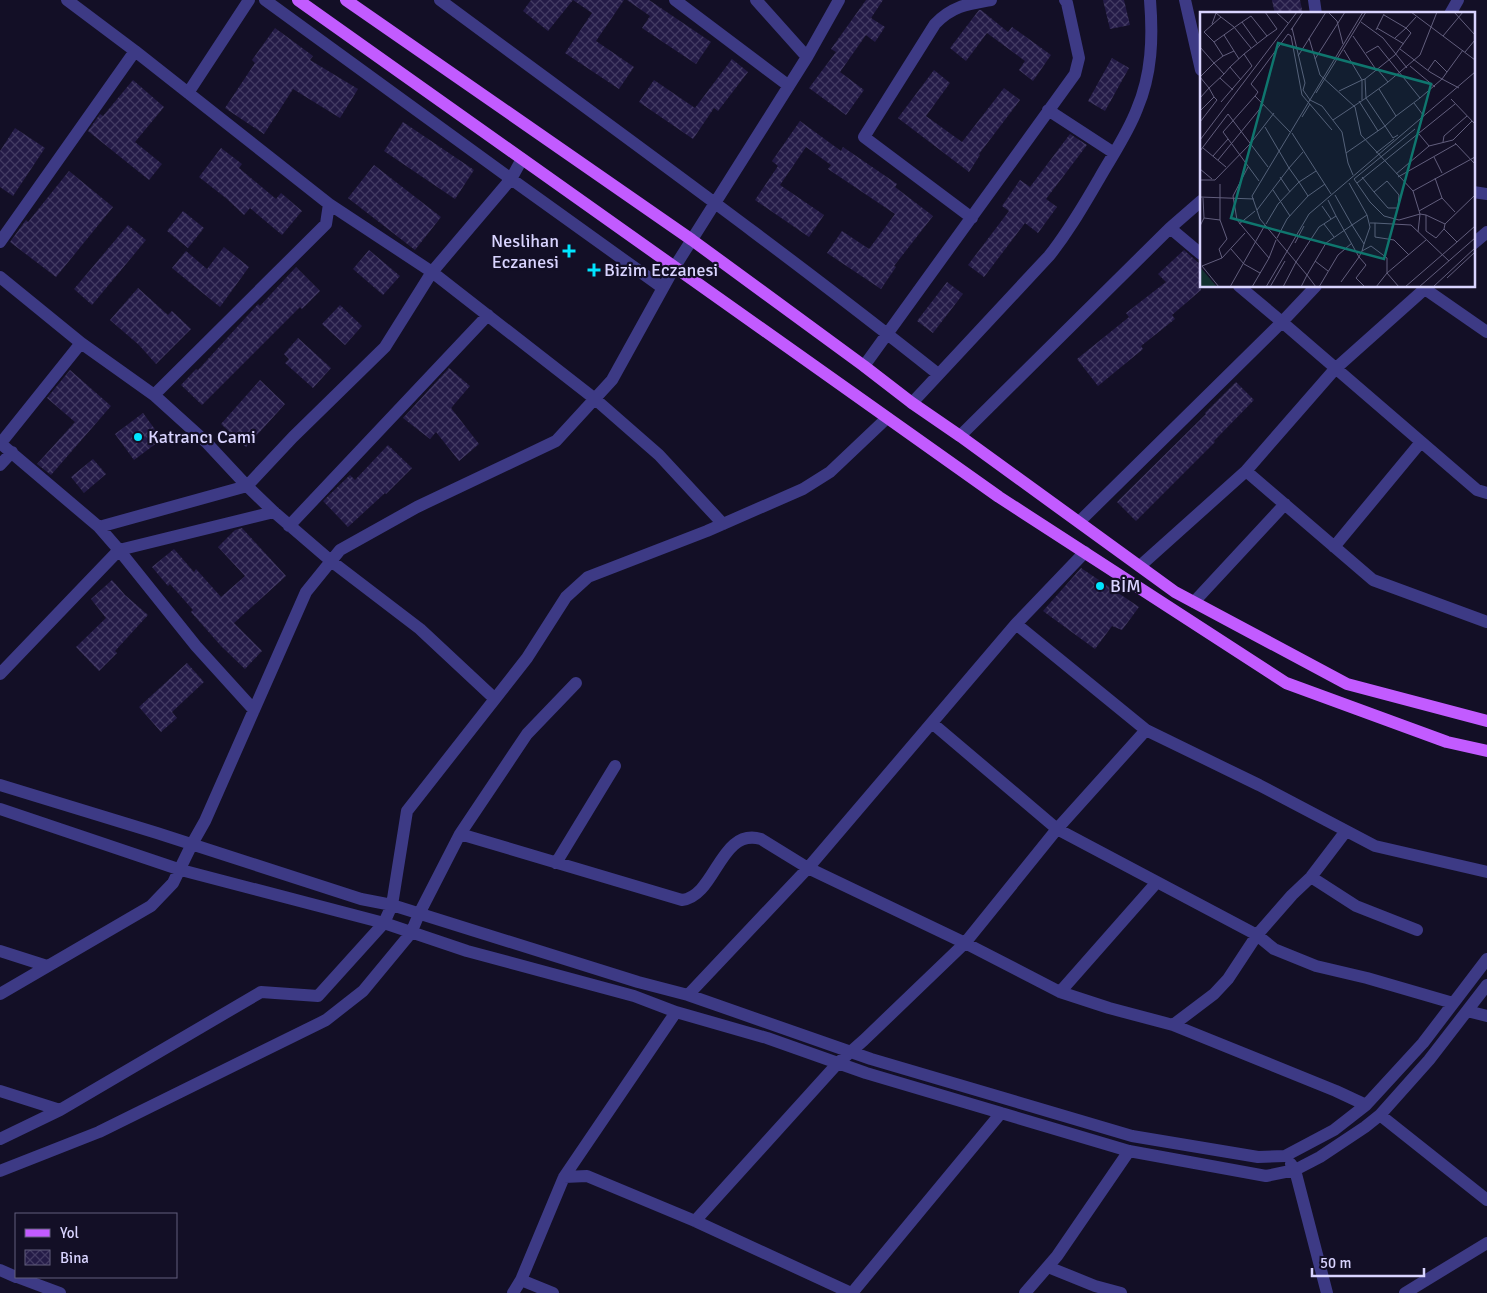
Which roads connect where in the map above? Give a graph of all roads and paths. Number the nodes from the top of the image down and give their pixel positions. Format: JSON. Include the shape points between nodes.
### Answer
{"nodes":[{"id":1,"x":67,"y":0,"type":"edge"},
{"id":2,"x":249,"y":0,"type":"edge"},
{"id":3,"x":265,"y":0,"type":"edge"},
{"id":4,"x":298,"y":0,"type":"edge"},
{"id":5,"x":346,"y":0,"type":"edge"},
{"id":6,"x":440,"y":0,"type":"edge"},
{"id":7,"x":674,"y":0,"type":"edge"},
{"id":8,"x":756,"y":0,"type":"edge"},
{"id":9,"x":839,"y":0,"type":"edge"},
{"id":10,"x":991,"y":0,"type":"edge"},
{"id":11,"x":1065,"y":0,"type":"edge"},
{"id":12,"x":1150,"y":0,"type":"edge"},
{"id":13,"x":1186,"y":0,"type":"edge"},
{"id":14,"x":1458,"y":0,"type":"edge"},
{"id":15,"x":1451,"y":12,"type":"edge"},
{"id":16,"x":134,"y":51,"type":"junction"},
{"id":17,"x":807,"y":57,"type":"junction"},
{"id":18,"x":1200,"y":65,"type":"edge"},
{"id":19,"x":789,"y":86,"type":"junction"},
{"id":20,"x":188,"y":93,"type":"junction"},
{"id":21,"x":1048,"y":110,"type":"junction"},
{"id":22,"x":1114,"y":153,"type":"junction"},
{"id":23,"x":522,"y":159,"type":"junction"},
{"id":24,"x":510,"y":179,"type":"junction"},
{"id":25,"x":1474,"y":192,"type":"edge"},
{"id":26,"x":1487,"y":194,"type":"edge"},
{"id":27,"x":1200,"y":202,"type":"edge"},
{"id":28,"x":715,"y":203,"type":"junction"},
{"id":29,"x":329,"y":204,"type":"junction"},
{"id":30,"x":972,"y":218,"type":"junction"},
{"id":31,"x":1170,"y":228,"type":"junction"},
{"id":32,"x":1487,"y":232,"type":"edge"},
{"id":33,"x":692,"y":240,"type":"junction"},
{"id":34,"x":0,"y":242,"type":"edge"},
{"id":35,"x":1474,"y":243,"type":"edge"},
{"id":36,"x":1200,"y":253,"type":"edge"},
{"id":37,"x":674,"y":268,"type":"junction"},
{"id":38,"x":432,"y":272,"type":"junction"},
{"id":39,"x":0,"y":277,"type":"edge"},
{"id":40,"x":663,"y":288,"type":"junction"},
{"id":41,"x":1241,"y":288,"type":"edge"},
{"id":42,"x":1314,"y":288,"type":"edge"},
{"id":43,"x":1426,"y":288,"type":"edge"},
{"id":44,"x":488,"y":316,"type":"junction"},
{"id":45,"x":1282,"y":322,"type":"junction"},
{"id":46,"x":1487,"y":332,"type":"edge"},
{"id":47,"x":888,"y":334,"type":"junction"},
{"id":48,"x":81,"y":343,"type":"junction"},
{"id":49,"x":864,"y":366,"type":"junction"},
{"id":50,"x":1335,"y":369,"type":"junction"},
{"id":51,"x":938,"y":374,"type":"junction"},
{"id":52,"x":154,"y":395,"type":"junction"},
{"id":53,"x":596,"y":398,"type":"junction"},
{"id":54,"x":912,"y":403,"type":"junction"},
{"id":55,"x":887,"y":418,"type":"junction"},
{"id":56,"x":960,"y":436,"type":"junction"},
{"id":57,"x":1421,"y":442,"type":"junction"},
{"id":58,"x":0,"y":443,"type":"edge"},
{"id":59,"x":12,"y":452,"type":"junction"},
{"id":60,"x":0,"y":465,"type":"edge"},
{"id":61,"x":1246,"y":470,"type":"junction"},
{"id":62,"x":247,"y":486,"type":"junction"},
{"id":63,"x":1487,"y":493,"type":"edge"},
{"id":64,"x":1285,"y":504,"type":"junction"},
{"id":65,"x":274,"y":512,"type":"junction"},
{"id":66,"x":1079,"y":522,"type":"junction"},
{"id":67,"x":723,"y":524,"type":"junction"},
{"id":68,"x":289,"y":526,"type":"junction"},
{"id":69,"x":99,"y":527,"type":"junction"},
{"id":70,"x":1334,"y":547,"type":"junction"},
{"id":71,"x":119,"y":550,"type":"junction"},
{"id":72,"x":1085,"y":552,"type":"junction"},
{"id":73,"x":331,"y":561,"type":"junction"},
{"id":74,"x":1140,"y":566,"type":"junction"},
{"id":75,"x":1194,"y":602,"type":"junction"},
{"id":76,"x":1487,"y":622,"type":"edge"},
{"id":77,"x":1016,"y":624,"type":"junction"},
{"id":78,"x":0,"y":674,"type":"edge"},
{"id":79,"x":576,"y":683,"type":"dead end"},
{"id":80,"x":495,"y":699,"type":"junction"},
{"id":81,"x":254,"y":710,"type":"junction"},
{"id":82,"x":1487,"y":721,"type":"edge"},
{"id":83,"x":932,"y":723,"type":"junction"},
{"id":84,"x":1146,"y":730,"type":"junction"},
{"id":85,"x":1487,"y":751,"type":"edge"},
{"id":86,"x":615,"y":766,"type":"dead end"},
{"id":87,"x":0,"y":785,"type":"edge"},
{"id":88,"x":0,"y":809,"type":"edge"},
{"id":89,"x":1057,"y":829,"type":"junction"},
{"id":90,"x":1346,"y":831,"type":"junction"},
{"id":91,"x":460,"y":834,"type":"junction"},
{"id":92,"x":192,"y":844,"type":"junction"},
{"id":93,"x":556,"y":863,"type":"junction"},
{"id":94,"x":808,"y":868,"type":"junction"},
{"id":95,"x":181,"y":870,"type":"junction"},
{"id":96,"x":1487,"y":872,"type":"edge"},
{"id":97,"x":1311,"y":877,"type":"junction"},
{"id":98,"x":1157,"y":882,"type":"junction"},
{"id":99,"x":392,"y":905,"type":"junction"},
{"id":100,"x":419,"y":914,"type":"junction"},
{"id":101,"x":384,"y":923,"type":"junction"},
{"id":102,"x":1417,"y":930,"type":"dead end"},
{"id":103,"x":412,"y":933,"type":"junction"},
{"id":104,"x":1257,"y":935,"type":"junction"},
{"id":105,"x":964,"y":943,"type":"junction"},
{"id":106,"x":0,"y":951,"type":"edge"},
{"id":107,"x":1487,"y":959,"type":"edge"},
{"id":108,"x":47,"y":966,"type":"junction"},
{"id":109,"x":1487,"y":985,"type":"edge"},
{"id":110,"x":1060,"y":992,"type":"junction"},
{"id":111,"x":0,"y":994,"type":"edge"},
{"id":112,"x":688,"y":995,"type":"junction"},
{"id":113,"x":1453,"y":1004,"type":"junction"},
{"id":114,"x":676,"y":1012,"type":"junction"},
{"id":115,"x":1467,"y":1012,"type":"junction"},
{"id":116,"x":1487,"y":1016,"type":"edge"},
{"id":117,"x":1173,"y":1025,"type":"junction"},
{"id":118,"x":851,"y":1052,"type":"junction"},
{"id":119,"x":838,"y":1063,"type":"junction"},
{"id":120,"x":0,"y":1090,"type":"edge"},
{"id":121,"x":1366,"y":1106,"type":"junction"},
{"id":122,"x":60,"y":1110,"type":"junction"},
{"id":123,"x":1001,"y":1113,"type":"junction"},
{"id":124,"x":1380,"y":1115,"type":"junction"},
{"id":125,"x":0,"y":1139,"type":"edge"},
{"id":126,"x":1129,"y":1150,"type":"junction"},
{"id":127,"x":1285,"y":1156,"type":"junction"},
{"id":128,"x":1295,"y":1170,"type":"junction"},
{"id":129,"x":0,"y":1171,"type":"edge"},
{"id":130,"x":564,"y":1177,"type":"junction"},
{"id":131,"x":1487,"y":1200,"type":"edge"},
{"id":132,"x":694,"y":1221,"type":"junction"},
{"id":133,"x":1487,"y":1243,"type":"edge"},
{"id":134,"x":1048,"y":1267,"type":"junction"},
{"id":135,"x":0,"y":1270,"type":"edge"},
{"id":136,"x":15,"y":1277,"type":"edge"},
{"id":137,"x":19,"y":1278,"type":"edge"},
{"id":138,"x":521,"y":1280,"type":"junction"},
{"id":139,"x":60,"y":1293,"type":"edge"},
{"id":140,"x":513,"y":1293,"type":"edge"},
{"id":141,"x":553,"y":1293,"type":"edge"},
{"id":142,"x":852,"y":1293,"type":"edge"},
{"id":143,"x":1025,"y":1293,"type":"edge"},
{"id":144,"x":1122,"y":1293,"type":"edge"},
{"id":145,"x":1327,"y":1293,"type":"edge"},
{"id":146,"x":1406,"y":1293,"type":"edge"}],
"edges":[{"from":1,"to":16,"type":"street"},
{"from":2,"to":20,"type":"street"},
{"from":3,"to":24,"type":"street"},
{"from":4,"to":23,"type":"main road"},
{"from":5,"to":33,"type":"main road"},
{"from":6,"to":28,"type":"street"},
{"from":7,"to":19,"type":"street"},
{"from":8,"to":17,"type":"street"},
{"from":9,"to":17,"type":"street"},
{"from":10,"to":30,"type":"street","via":[[955,8],[935,24],[864,137]]},
{"from":11,"to":21,"type":"street","via":[[1079,58],[1078,67]]},
{"from":12,"to":22,"type":"street","via":[[1151,57],[1145,86],[1137,110]]},
{"from":13,"to":18,"type":"street"},
{"from":14,"to":15,"type":"street"},
{"from":16,"to":20,"type":"street"},
{"from":16,"to":34,"type":"street"},
{"from":17,"to":19,"type":"street"},
{"from":19,"to":28,"type":"street"},
{"from":20,"to":29,"type":"street"},
{"from":21,"to":22,"type":"street"},
{"from":21,"to":30,"type":"street"},
{"from":22,"to":51,"type":"street","via":[[1050,256]]},
{"from":23,"to":24,"type":"street"},
{"from":23,"to":37,"type":"main road"},
{"from":24,"to":38,"type":"street"},
{"from":24,"to":40,"type":"street"},
{"from":25,"to":26,"type":"street"},
{"from":27,"to":31,"type":"street"},
{"from":28,"to":33,"type":"street"},
{"from":28,"to":47,"type":"street"},
{"from":29,"to":38,"type":"street"},
{"from":29,"to":52,"type":"street","via":[[326,224]]},
{"from":30,"to":47,"type":"street"},
{"from":31,"to":36,"type":"street"},
{"from":31,"to":56,"type":"street"},
{"from":32,"to":35,"type":"street"},
{"from":33,"to":37,"type":"street"},
{"from":33,"to":49,"type":"main road"},
{"from":37,"to":40,"type":"street"},
{"from":37,"to":55,"type":"main road"},
{"from":38,"to":44,"type":"street"},
{"from":38,"to":62,"type":"street","via":[[385,347]]},
{"from":39,"to":48,"type":"street"},
{"from":40,"to":53,"type":"street","via":[[612,380]]},
{"from":41,"to":45,"type":"street"},
{"from":42,"to":45,"type":"street"},
{"from":43,"to":46,"type":"street"},
{"from":43,"to":50,"type":"street"},
{"from":44,"to":53,"type":"street"},
{"from":44,"to":68,"type":"street"},
{"from":45,"to":50,"type":"street"},
{"from":45,"to":66,"type":"street"},
{"from":47,"to":49,"type":"street"},
{"from":47,"to":51,"type":"street"},
{"from":48,"to":52,"type":"street"},
{"from":48,"to":58,"type":"street"},
{"from":49,"to":54,"type":"main road"},
{"from":50,"to":57,"type":"street"},
{"from":50,"to":61,"type":"street"},
{"from":51,"to":54,"type":"street"},
{"from":52,"to":62,"type":"street","via":[[206,442]]},
{"from":53,"to":67,"type":"street","via":[[659,455]]},
{"from":53,"to":73,"type":"street","via":[[556,441],[417,507],[340,550]]},
{"from":54,"to":56,"type":"main road"},
{"from":55,"to":67,"type":"street","via":[[830,472],[803,489]]},
{"from":55,"to":72,"type":"main road"},
{"from":56,"to":66,"type":"main road"},
{"from":57,"to":63,"type":"street","via":[[1477,490]]},
{"from":57,"to":70,"type":"street"},
{"from":58,"to":59,"type":"street"},
{"from":59,"to":60,"type":"street"},
{"from":59,"to":69,"type":"street"},
{"from":61,"to":64,"type":"street"},
{"from":61,"to":74,"type":"street"},
{"from":62,"to":65,"type":"street"},
{"from":62,"to":69,"type":"street"},
{"from":64,"to":70,"type":"street"},
{"from":64,"to":75,"type":"street"},
{"from":65,"to":68,"type":"street"},
{"from":65,"to":71,"type":"street"},
{"from":66,"to":74,"type":"main road"},
{"from":67,"to":80,"type":"street","via":[[588,577],[566,597],[527,658]]},
{"from":68,"to":73,"type":"street"},
{"from":69,"to":71,"type":"street"},
{"from":70,"to":76,"type":"street","via":[[1373,580]]},
{"from":71,"to":78,"type":"street"},
{"from":71,"to":81,"type":"street","via":[[196,646]]},
{"from":72,"to":77,"type":"street"},
{"from":72,"to":85,"type":"main road","via":[[1286,683],[1447,742]]},
{"from":73,"to":80,"type":"street","via":[[420,629]]},
{"from":73,"to":81,"type":"street","via":[[306,592]]},
{"from":74,"to":75,"type":"main road"},
{"from":75,"to":82,"type":"main road","via":[[1347,684]]},
{"from":77,"to":83,"type":"street"},
{"from":77,"to":84,"type":"street"},
{"from":79,"to":91,"type":"street","via":[[527,734]]},
{"from":80,"to":99,"type":"street","via":[[407,811]]},
{"from":81,"to":92,"type":"street"},
{"from":83,"to":89,"type":"street"},
{"from":83,"to":94,"type":"street"},
{"from":84,"to":89,"type":"street"},
{"from":84,"to":90,"type":"street"},
{"from":86,"to":93,"type":"street"},
{"from":87,"to":92,"type":"street"},
{"from":88,"to":95,"type":"street"},
{"from":89,"to":98,"type":"street"},
{"from":89,"to":105,"type":"street"},
{"from":90,"to":96,"type":"street","via":[[1375,846]]},
{"from":90,"to":97,"type":"street"},
{"from":91,"to":93,"type":"street"},
{"from":91,"to":100,"type":"street"},
{"from":92,"to":95,"type":"street"},
{"from":92,"to":99,"type":"street","via":[[361,899]]},
{"from":93,"to":94,"type":"street","via":[[682,900],[696,895],[735,843],[747,837],[761,839]]},
{"from":94,"to":105,"type":"street"},
{"from":94,"to":112,"type":"street"},
{"from":95,"to":101,"type":"street"},
{"from":95,"to":108,"type":"street","via":[[151,906]]},
{"from":97,"to":102,"type":"street","via":[[1356,906]]},
{"from":97,"to":104,"type":"street"},
{"from":98,"to":104,"type":"street"},
{"from":98,"to":110,"type":"street"},
{"from":99,"to":100,"type":"street"},
{"from":99,"to":101,"type":"street"},
{"from":100,"to":103,"type":"street"},
{"from":100,"to":112,"type":"street"},
{"from":101,"to":103,"type":"street"},
{"from":101,"to":122,"type":"street","via":[[318,996],[261,992]]},
{"from":103,"to":114,"type":"street","via":[[467,952],[634,996]]},
{"from":103,"to":129,"type":"street","via":[[363,991],[326,1020],[99,1132]]},
{"from":104,"to":113,"type":"street","via":[[1274,949],[1316,966]]},
{"from":104,"to":117,"type":"street","via":[[1214,994]]},
{"from":105,"to":110,"type":"street"},
{"from":105,"to":118,"type":"street"},
{"from":106,"to":108,"type":"street"},
{"from":107,"to":113,"type":"street"},
{"from":108,"to":111,"type":"street"},
{"from":109,"to":115,"type":"street"},
{"from":110,"to":117,"type":"street"},
{"from":112,"to":118,"type":"street"},
{"from":113,"to":121,"type":"street"},
{"from":114,"to":119,"type":"street","via":[[767,1038]]},
{"from":114,"to":130,"type":"street"},
{"from":115,"to":116,"type":"street"},
{"from":115,"to":124,"type":"street"},
{"from":117,"to":121,"type":"street","via":[[1336,1090]]},
{"from":118,"to":119,"type":"street"},
{"from":118,"to":127,"type":"street","via":[[1132,1136],[1258,1157]]},
{"from":119,"to":123,"type":"street"},
{"from":119,"to":132,"type":"street"},
{"from":120,"to":122,"type":"street"},
{"from":121,"to":127,"type":"street","via":[[1334,1130]]},
{"from":122,"to":125,"type":"street"},
{"from":123,"to":126,"type":"street"},
{"from":123,"to":142,"type":"street"},
{"from":124,"to":128,"type":"street","via":[[1320,1157]]},
{"from":124,"to":131,"type":"street"},
{"from":126,"to":128,"type":"street","via":[[1266,1176]]},
{"from":126,"to":134,"type":"street"},
{"from":127,"to":128,"type":"street"},
{"from":128,"to":145,"type":"street"},
{"from":130,"to":132,"type":"street","via":[[587,1176]]},
{"from":130,"to":138,"type":"street"},
{"from":132,"to":142,"type":"street"},
{"from":133,"to":146,"type":"street"},
{"from":134,"to":143,"type":"street"},
{"from":134,"to":144,"type":"street","via":[[1094,1286]]},
{"from":135,"to":136,"type":"street"},
{"from":137,"to":139,"type":"street"},
{"from":138,"to":140,"type":"street"},
{"from":138,"to":141,"type":"street"}]}
